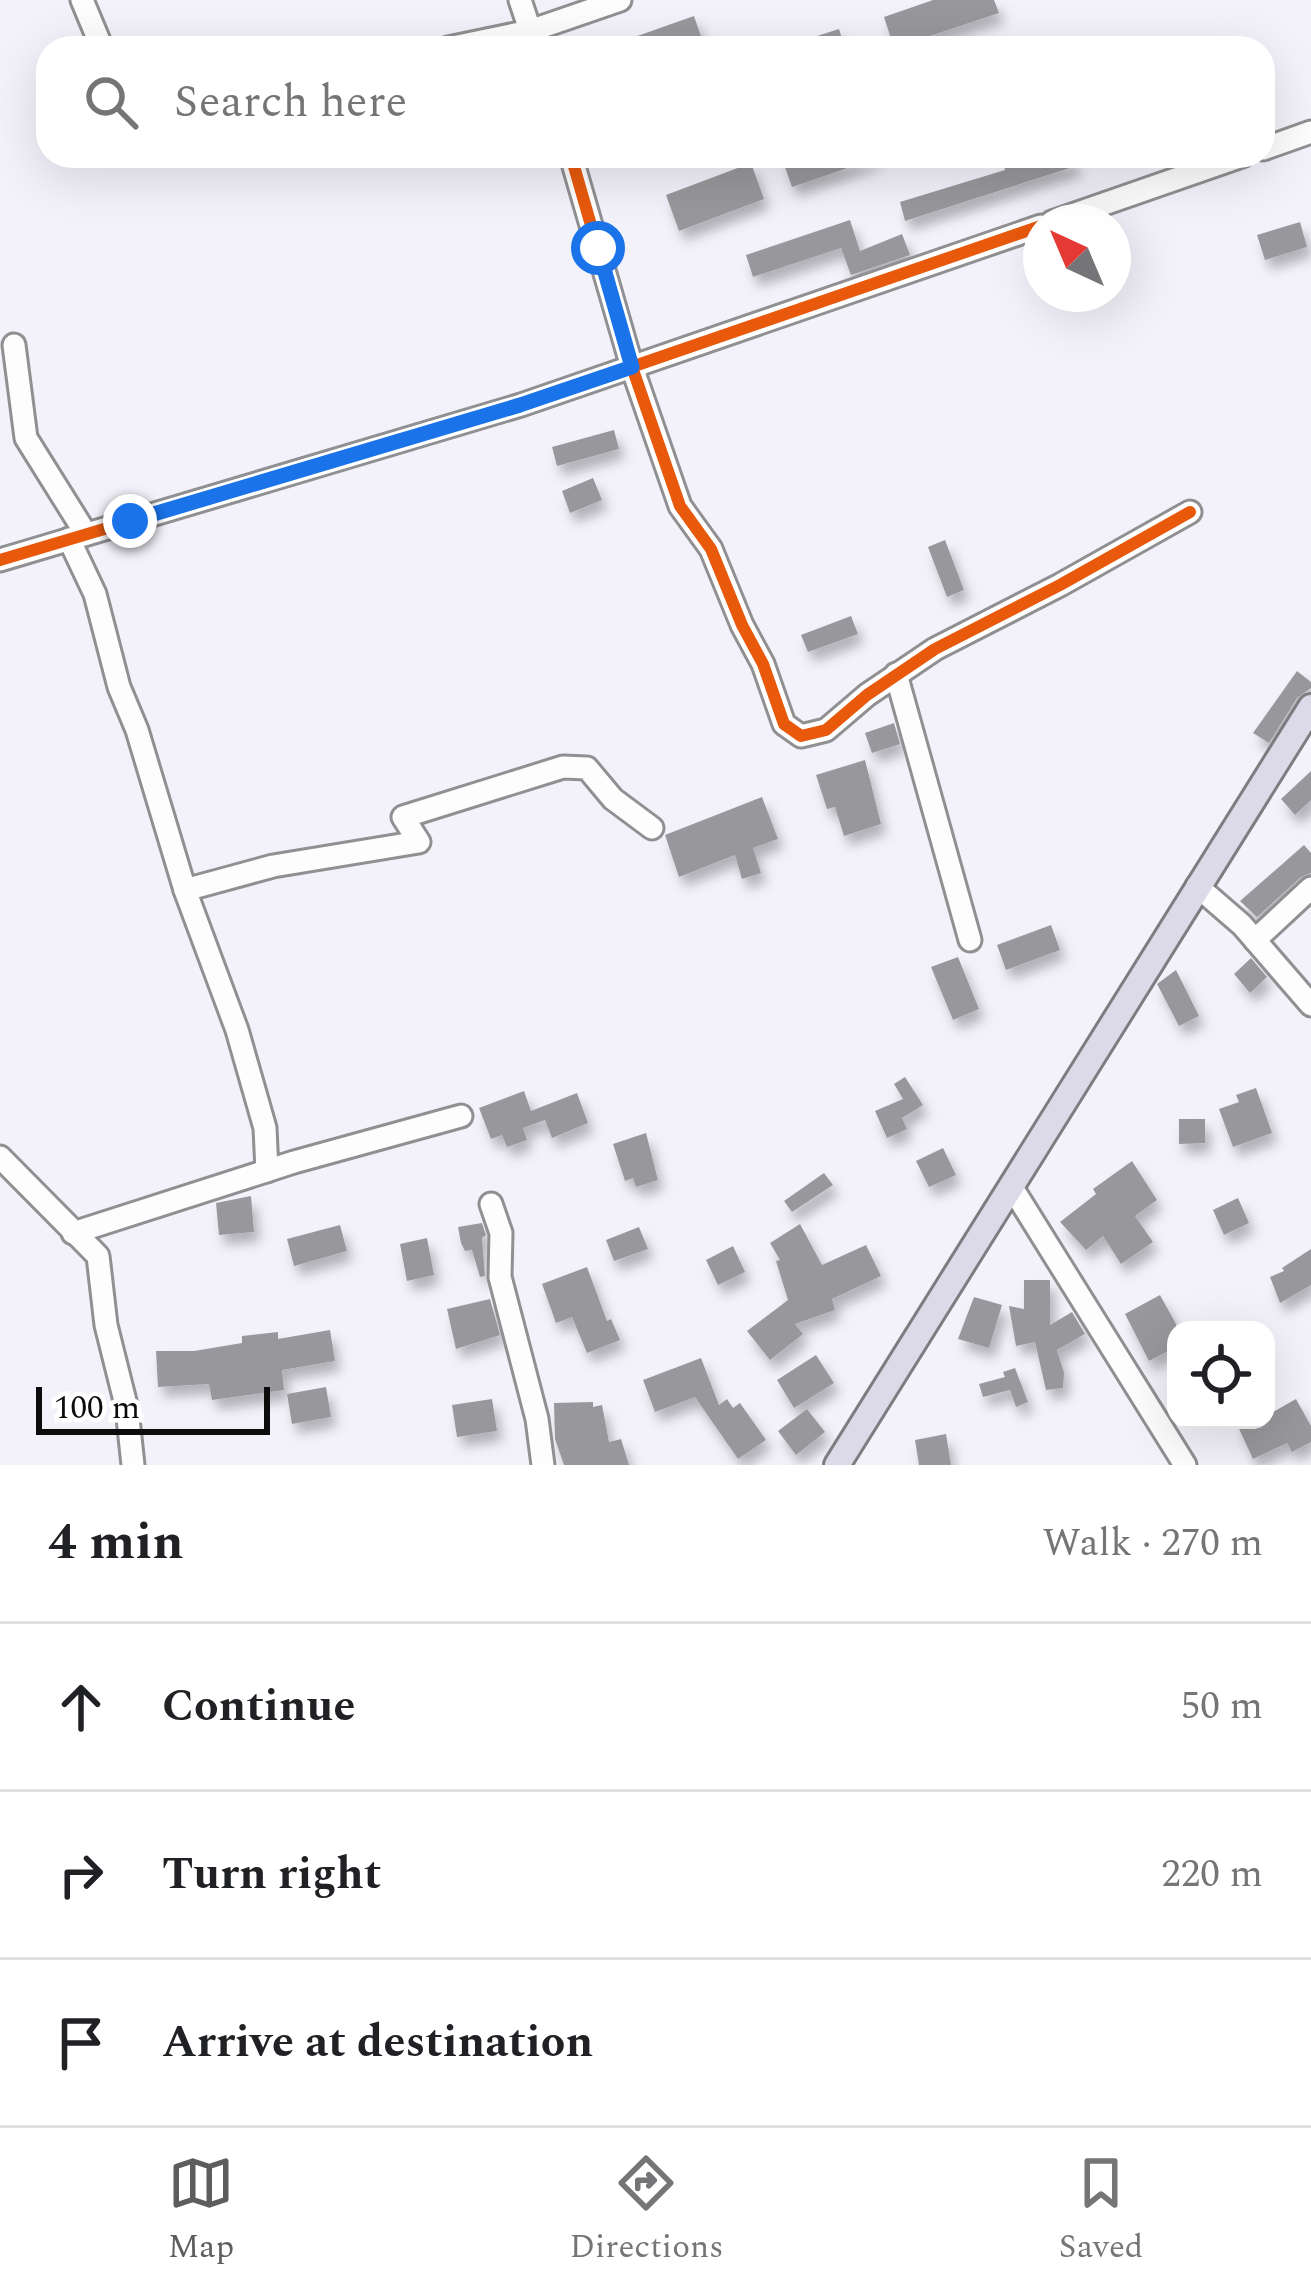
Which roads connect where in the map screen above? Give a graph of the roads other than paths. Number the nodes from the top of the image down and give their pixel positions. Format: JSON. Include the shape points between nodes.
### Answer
{"nodes":[{"id":1,"x":82,"y":0,"type":"edge"},
{"id":2,"x":520,"y":0,"type":"edge"},
{"id":3,"x":620,"y":0,"type":"edge"},
{"id":4,"x":97,"y":36,"type":"edge"},
{"id":5,"x":532,"y":36,"type":"edge"},
{"id":6,"x":542,"y":36,"type":"edge"},
{"id":7,"x":1311,"y":132,"type":"edge"},
{"id":8,"x":1275,"y":145,"type":"edge"},
{"id":9,"x":575,"y":168,"type":"edge"},
{"id":10,"x":1207,"y":168,"type":"edge"},
{"id":11,"x":1104,"y":204,"type":"edge"},
{"id":12,"x":1023,"y":232,"type":"edge"},
{"id":13,"x":14,"y":345,"type":"dead end"},
{"id":14,"x":632,"y":367,"type":"junction"},
{"id":15,"x":1190,"y":512,"type":"dead end"},
{"id":16,"x":78,"y":537,"type":"junction"},
{"id":17,"x":0,"y":560,"type":"edge"},
{"id":18,"x":896,"y":674,"type":"junction"},
{"id":19,"x":1311,"y":706,"type":"edge"},
{"id":20,"x":652,"y":828,"type":"dead end"},
{"id":21,"x":1197,"y":886,"type":"junction"},
{"id":22,"x":1311,"y":888,"type":"edge"},
{"id":23,"x":185,"y":890,"type":"junction"},
{"id":24,"x":970,"y":940,"type":"dead end"},
{"id":25,"x":1256,"y":940,"type":"junction"},
{"id":26,"x":1311,"y":1005,"type":"edge"},
{"id":27,"x":461,"y":1116,"type":"dead end"},
{"id":28,"x":0,"y":1157,"type":"edge"},
{"id":29,"x":267,"y":1171,"type":"junction"},
{"id":30,"x":1011,"y":1186,"type":"junction"},
{"id":31,"x":491,"y":1204,"type":"dead end"},
{"id":32,"x":74,"y":1233,"type":"junction"},
{"id":33,"x":133,"y":1465,"type":"edge"},
{"id":34,"x":543,"y":1465,"type":"edge"},
{"id":35,"x":837,"y":1465,"type":"edge"},
{"id":36,"x":1185,"y":1465,"type":"edge"}],
"edges":[{"from":1,"to":4,"type":"street"},
{"from":2,"to":5,"type":"street"},
{"from":3,"to":6,"type":"street"},
{"from":7,"to":8,"type":"street"},
{"from":9,"to":14,"type":"street"},
{"from":10,"to":11,"type":"street"},
{"from":12,"to":14,"type":"street"},
{"from":13,"to":16,"type":"street","via":[[26,438]]},
{"from":14,"to":16,"type":"street"},
{"from":14,"to":18,"type":"street","via":[[680,506],[711,549],[784,724],[801,736],[826,730]]},
{"from":15,"to":18,"type":"street"},
{"from":16,"to":17,"type":"street"},
{"from":16,"to":23,"type":"street"},
{"from":18,"to":24,"type":"street"},
{"from":19,"to":21,"type":"main road"},
{"from":20,"to":23,"type":"street","via":[[587,768],[563,766],[403,817],[419,842],[272,866]]},
{"from":21,"to":25,"type":"street"},
{"from":21,"to":30,"type":"main road"},
{"from":22,"to":25,"type":"street"},
{"from":23,"to":29,"type":"street","via":[[237,1030],[265,1128]]},
{"from":25,"to":26,"type":"street"},
{"from":27,"to":29,"type":"street"},
{"from":28,"to":32,"type":"street"},
{"from":29,"to":32,"type":"street"},
{"from":30,"to":35,"type":"main road"},
{"from":30,"to":36,"type":"street"},
{"from":31,"to":34,"type":"street"},
{"from":32,"to":33,"type":"street","via":[[98,1256]]}]}
